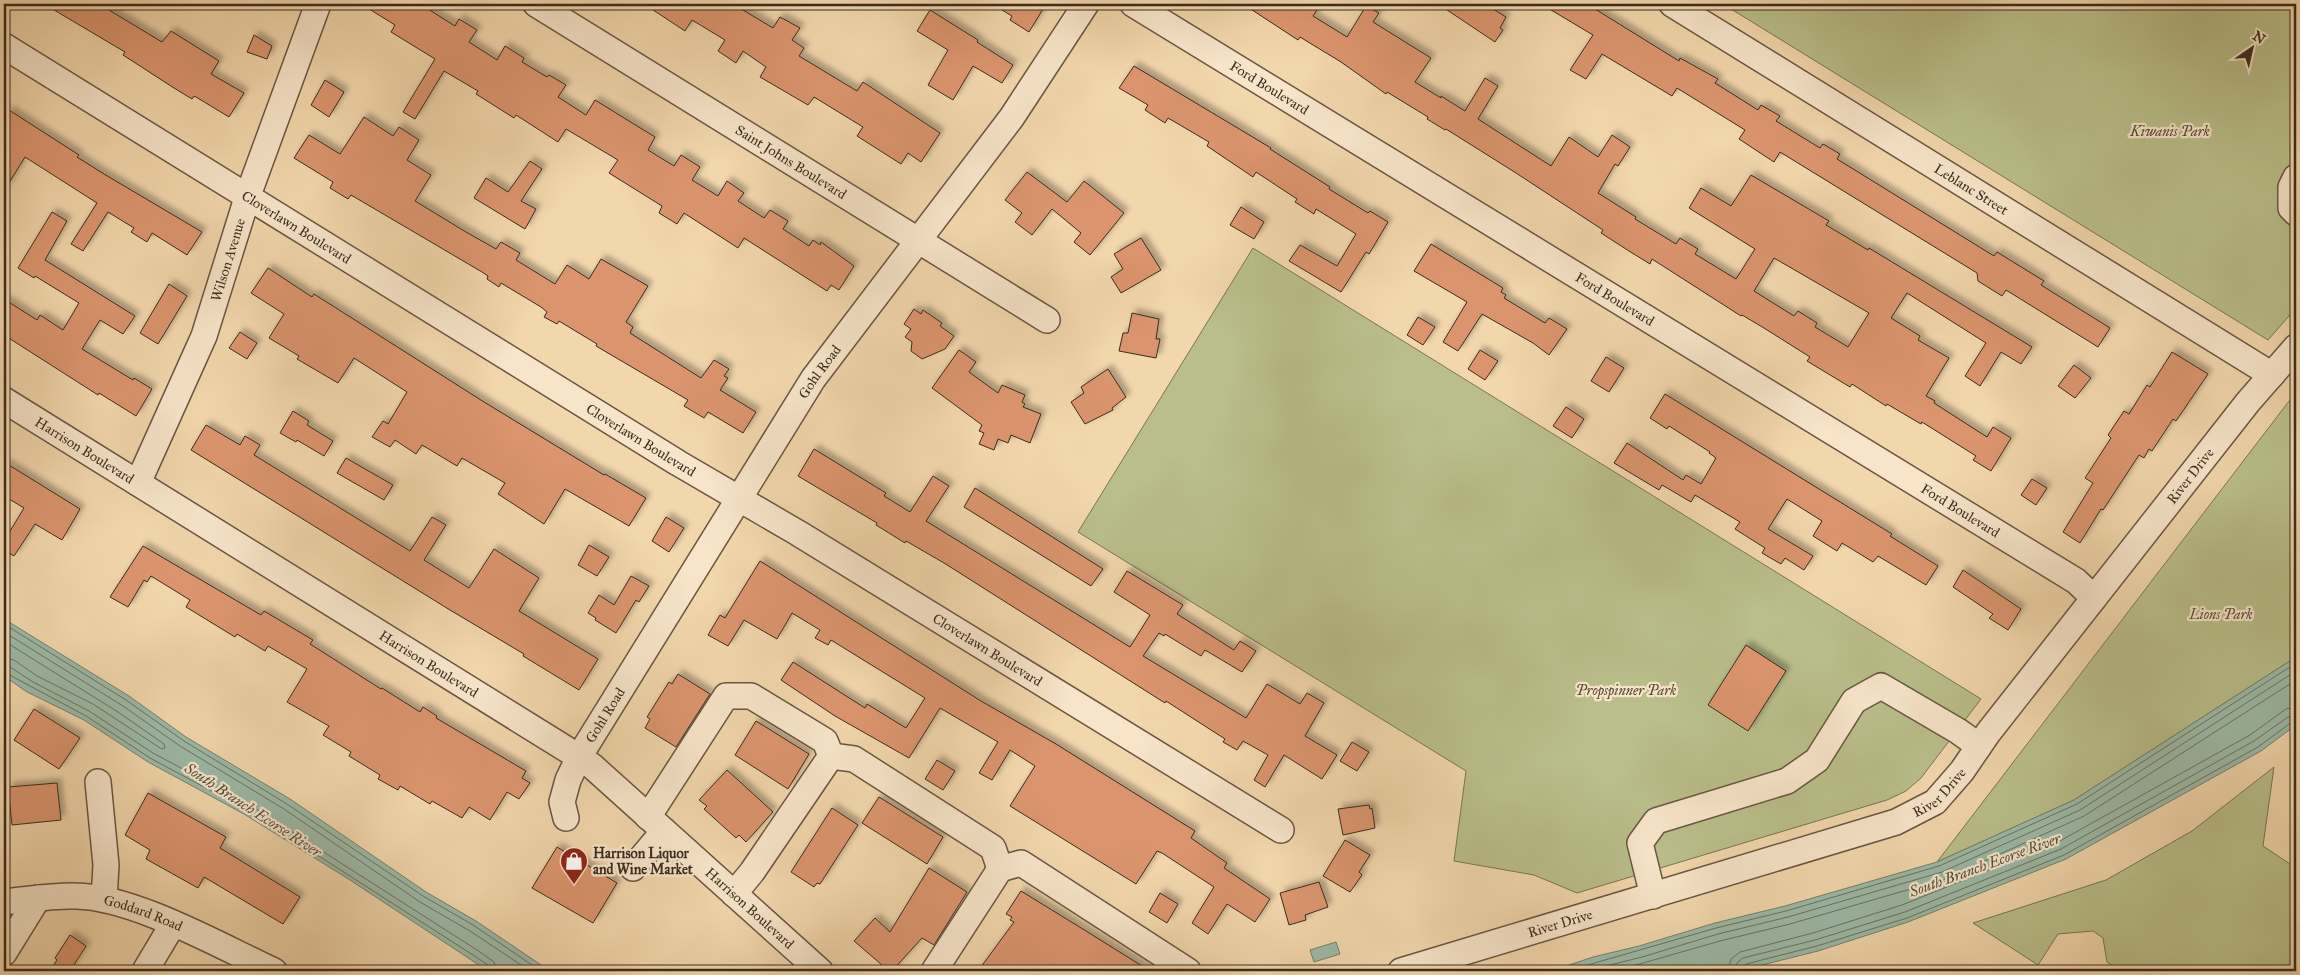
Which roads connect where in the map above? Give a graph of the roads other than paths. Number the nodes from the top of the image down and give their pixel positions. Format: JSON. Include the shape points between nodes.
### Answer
{"nodes":[{"id":1,"x":318,"y":4,"type":"edge"},
{"id":2,"x":536,"y":4,"type":"edge"},
{"id":3,"x":1086,"y":4,"type":"edge"},
{"id":4,"x":1133,"y":4,"type":"edge"},
{"id":5,"x":1672,"y":4,"type":"edge"},
{"id":6,"x":4,"y":46,"type":"edge"},
{"id":7,"x":2296,"y":178,"type":"edge"},
{"id":8,"x":247,"y":198,"type":"junction"},
{"id":9,"x":2296,"y":213,"type":"edge"},
{"id":10,"x":918,"y":241,"type":"junction"},
{"id":11,"x":1047,"y":320,"type":"dead end"},
{"id":12,"x":2296,"y":347,"type":"edge"},
{"id":13,"x":2272,"y":375,"type":"junction"},
{"id":14,"x":4,"y":400,"type":"edge"},
{"id":15,"x":138,"y":483,"type":"junction"},
{"id":16,"x":739,"y":498,"type":"junction"},
{"id":17,"x":2094,"y":598,"type":"junction"},
{"id":18,"x":1979,"y":746,"type":"junction"},
{"id":19,"x":578,"y":756,"type":"junction"},
{"id":20,"x":831,"y":756,"type":"junction"},
{"id":21,"x":98,"y":782,"type":"dead end"},
{"id":22,"x":566,"y":818,"type":"dead end"},
{"id":23,"x":656,"y":824,"type":"junction"},
{"id":24,"x":1281,"y":830,"type":"dead end"},
{"id":25,"x":633,"y":868,"type":"dead end"},
{"id":26,"x":1000,"y":868,"type":"junction"},
{"id":27,"x":734,"y":894,"type":"junction"},
{"id":28,"x":1653,"y":896,"type":"junction"},
{"id":29,"x":38,"y":898,"type":"junction"},
{"id":30,"x":104,"y":899,"type":"junction"},
{"id":31,"x":4,"y":902,"type":"edge"},
{"id":32,"x":173,"y":924,"type":"junction"},
{"id":33,"x":4,"y":952,"type":"edge"},
{"id":34,"x":145,"y":971,"type":"edge"},
{"id":35,"x":274,"y":971,"type":"edge"},
{"id":36,"x":820,"y":971,"type":"edge"},
{"id":37,"x":934,"y":971,"type":"edge"},
{"id":38,"x":1188,"y":971,"type":"edge"},
{"id":39,"x":1401,"y":971,"type":"edge"}],
"edges":[{"from":1,"to":8,"type":"street","name":"Wilson Avenue"},
{"from":2,"to":10,"type":"street","name":"Saint Johns Boulevard"},
{"from":3,"to":10,"type":"street","name":"Gohl Road","via":[[1012,117]]},
{"from":4,"to":17,"type":"street","name":"Ford Boulevard","via":[[2076,581]]},
{"from":5,"to":13,"type":"street","name":"Leblanc Street"},
{"from":6,"to":8,"type":"street","name":"Cloverlawn Boulevard"},
{"from":7,"to":9,"type":"street","via":[[2291,187],[2291,208]]},
{"from":8,"to":15,"type":"street","name":"Wilson Avenue","via":[[204,336]]},
{"from":8,"to":16,"type":"street","name":"Cloverlawn Boulevard"},
{"from":10,"to":11,"type":"street","name":"Saint Johns Boulevard"},
{"from":10,"to":16,"type":"street","name":"Gohl Road","via":[[814,379]]},
{"from":12,"to":13,"type":"street","name":"River Drive"},
{"from":13,"to":17,"type":"street","name":"River Drive"},
{"from":14,"to":15,"type":"street","name":"Harrison Boulevard"},
{"from":15,"to":19,"type":"street","name":"Harrison Boulevard"},
{"from":16,"to":19,"type":"street","name":"Gohl Road"},
{"from":16,"to":24,"type":"street","name":"Cloverlawn Boulevard"},
{"from":17,"to":18,"type":"street","name":"River Drive"},
{"from":18,"to":28,"type":"street","name":"River Drive","via":[[1935,802],[1917,813]]},
{"from":18,"to":28,"type":"street","via":[[1881,686],[1854,700],[1817,760],[1788,780],[1656,821],[1640,843]]},
{"from":19,"to":22,"type":"street","name":"Gohl Road","via":[[562,802]]},
{"from":19,"to":23,"type":"street","name":"Harrison Boulevard"},
{"from":20,"to":23,"type":"street","via":[[826,741],[751,696],[726,696]]},
{"from":20,"to":26,"type":"street","via":[[854,759],[993,848]]},
{"from":20,"to":27,"type":"street"},
{"from":21,"to":30,"type":"street","via":[[106,865]]},
{"from":23,"to":25,"type":"street"},
{"from":23,"to":27,"type":"street","name":"Harrison Boulevard"},
{"from":26,"to":37,"type":"street"},
{"from":26,"to":38,"type":"street","via":[[1021,862]]},
{"from":27,"to":36,"type":"street","name":"Harrison Boulevard"},
{"from":28,"to":39,"type":"street","name":"River Drive"},
{"from":29,"to":30,"type":"street","name":"Goddard Road","via":[[76,896]]},
{"from":29,"to":31,"type":"street","name":"Goddard Road"},
{"from":29,"to":33,"type":"street"},
{"from":30,"to":32,"type":"street","name":"Goddard Road"},
{"from":32,"to":34,"type":"street"},
{"from":32,"to":35,"type":"street","name":"Goddard Road"}]}
